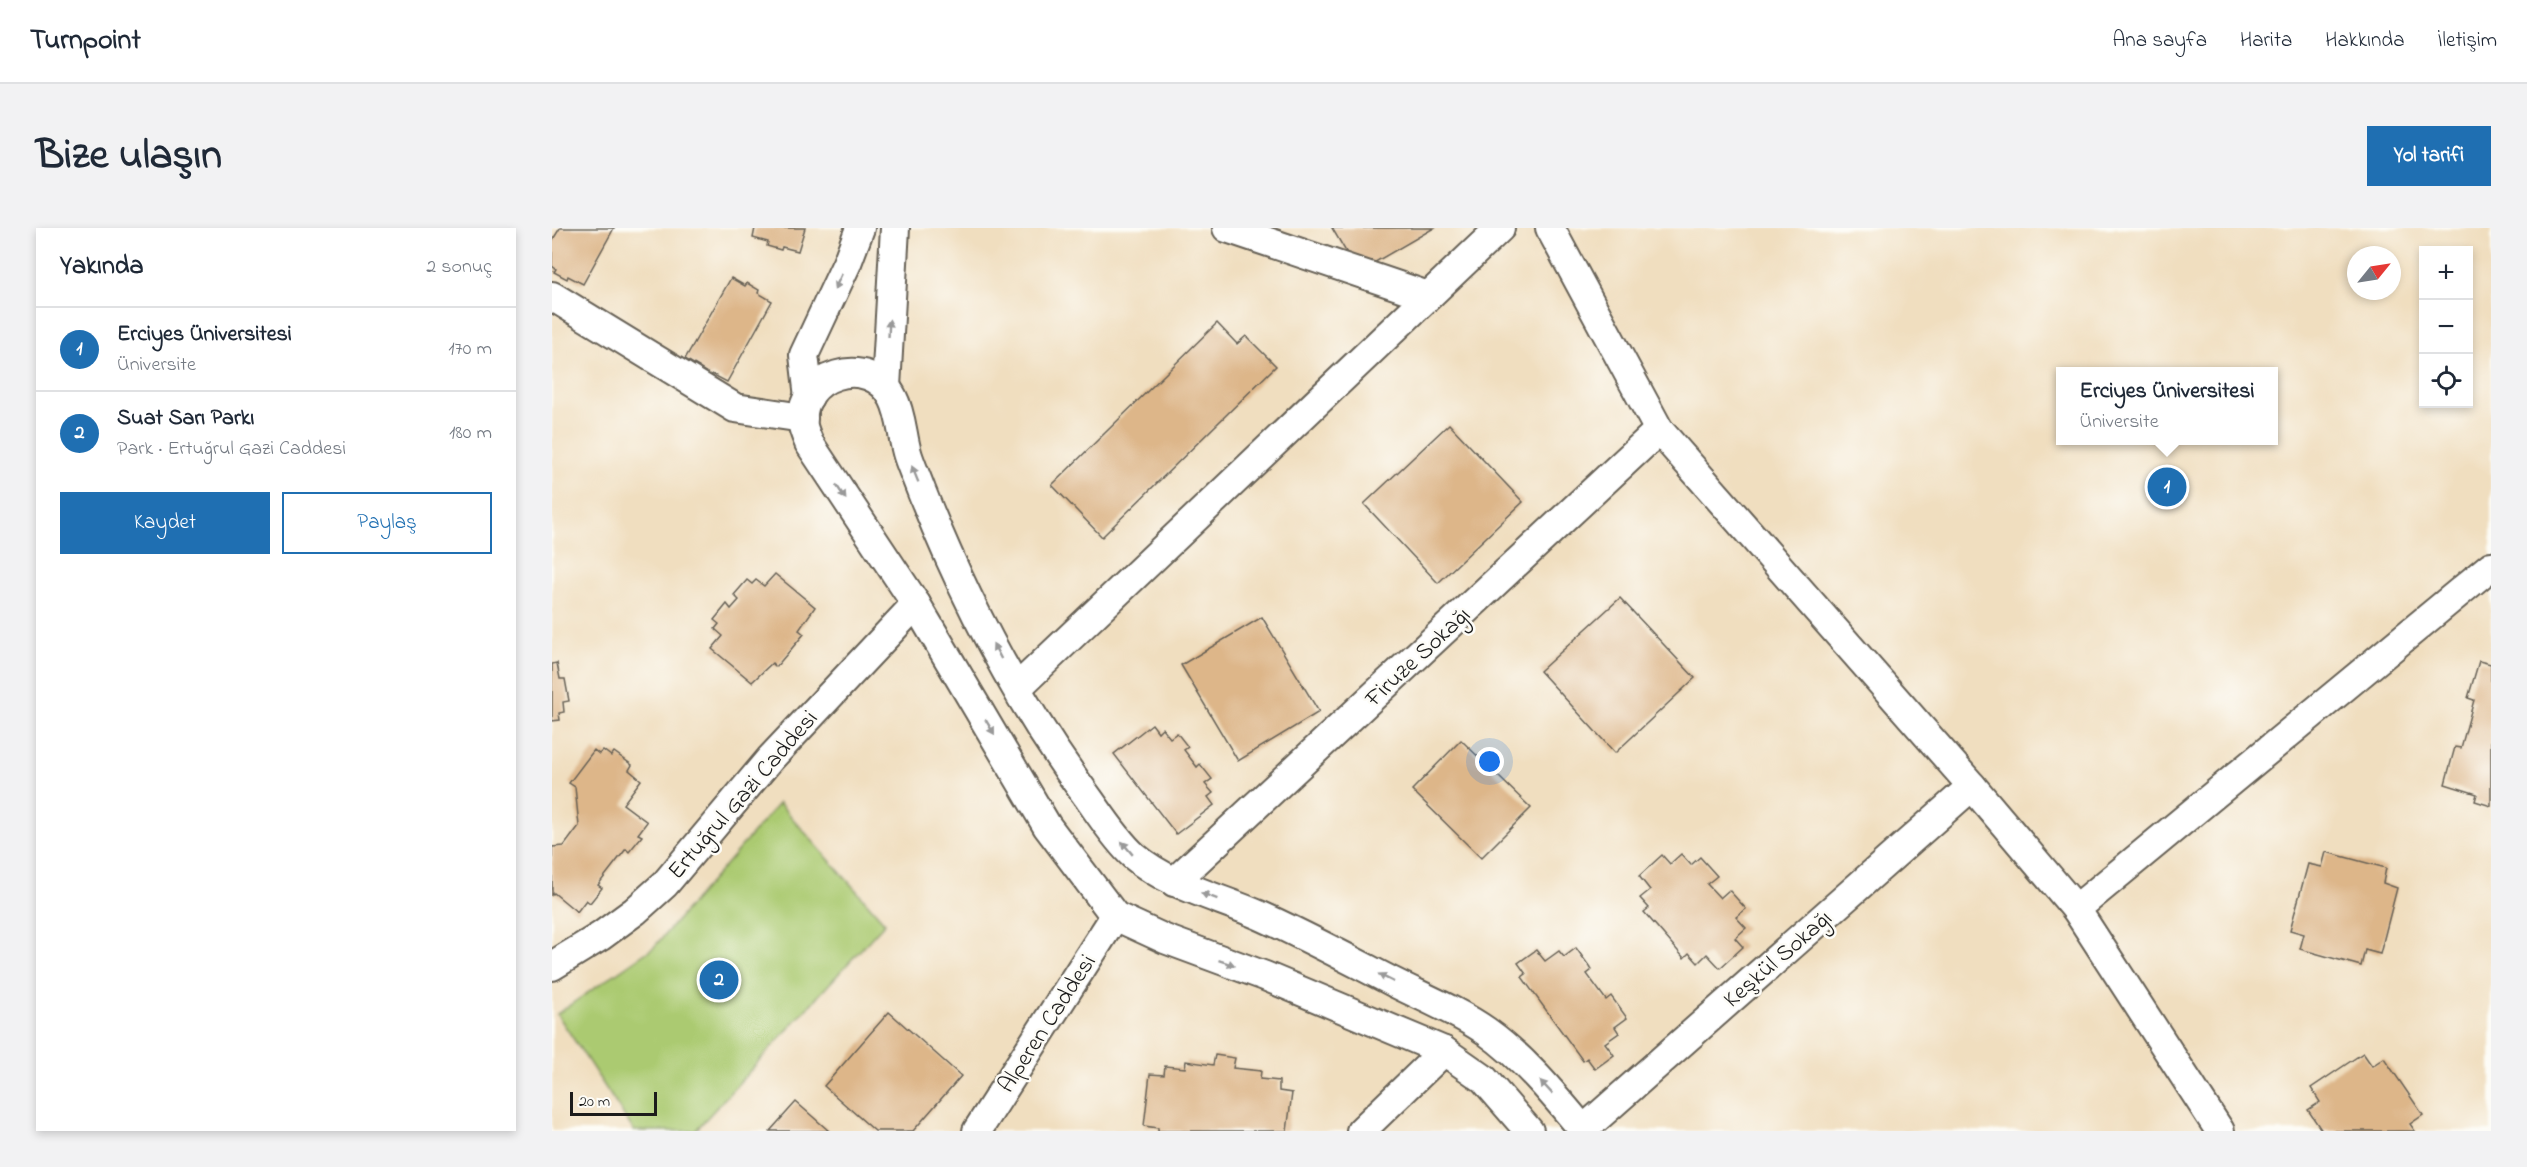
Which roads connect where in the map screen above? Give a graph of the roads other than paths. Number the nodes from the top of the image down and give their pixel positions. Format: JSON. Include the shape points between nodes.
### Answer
{"nodes":[{"id":1,"x":860,"y":228,"type":"edge"},
{"id":2,"x":895,"y":228,"type":"edge"},
{"id":3,"x":1227,"y":228,"type":"edge"},
{"id":4,"x":1500,"y":228,"type":"edge"},
{"id":5,"x":1550,"y":228,"type":"edge"},
{"id":6,"x":552,"y":296,"type":"edge"},
{"id":7,"x":1428,"y":297,"type":"junction"},
{"id":8,"x":886,"y":387,"type":"junction"},
{"id":9,"x":806,"y":407,"type":"junction"},
{"id":10,"x":1659,"y":430,"type":"junction"},
{"id":11,"x":2491,"y":566,"type":"edge"},
{"id":12,"x":916,"y":604,"type":"junction"},
{"id":13,"x":1017,"y":688,"type":"junction"},
{"id":14,"x":1972,"y":786,"type":"junction"},
{"id":15,"x":1174,"y":882,"type":"junction"},
{"id":16,"x":2076,"y":909,"type":"junction"},
{"id":17,"x":1116,"y":916,"type":"junction"},
{"id":18,"x":552,"y":966,"type":"edge"},
{"id":19,"x":1444,"y":1051,"type":"junction"},
{"id":20,"x":1583,"y":1130,"type":"edge"},
{"id":21,"x":976,"y":1131,"type":"edge"},
{"id":22,"x":1361,"y":1131,"type":"edge"},
{"id":23,"x":1530,"y":1131,"type":"edge"},
{"id":24,"x":2220,"y":1131,"type":"edge"}],
"edges":[{"from":1,"to":9,"type":"street","one_way":true,"via":[[804,355]]},
{"from":8,"to":2,"type":"street","one_way":true},
{"from":3,"to":7,"type":"street"},
{"from":4,"to":7,"type":"street"},
{"from":5,"to":10,"type":"street"},
{"from":6,"to":9,"type":"street","via":[[735,408]]},
{"from":7,"to":13,"type":"street"},
{"from":8,"to":9,"type":"street","via":[[874,377],[844,372],[818,385]]},
{"from":13,"to":8,"type":"street","one_way":true,"via":[[934,522],[908,456],[894,399]]},
{"from":9,"to":12,"type":"street","one_way":true,"via":[[803,425],[808,443]]},
{"from":10,"to":14,"type":"street"},
{"from":10,"to":15,"type":"street","name":"Firuze Sokağı"},
{"from":11,"to":16,"type":"street"},
{"from":12,"to":17,"type":"street","one_way":true,"via":[[1047,826]]},
{"from":12,"to":18,"type":"street","name":"Ertuğrul Gazi Caddesi","via":[[770,759],[665,884],[601,936]]},
{"from":15,"to":13,"type":"street","one_way":true,"via":[[1133,856],[1062,763]]},
{"from":14,"to":16,"type":"street"},
{"from":14,"to":20,"type":"street","name":"Keşkül Sokağı"},
{"from":20,"to":15,"type":"street","one_way":true,"via":[[1545,1085],[1486,1031],[1259,915]]},
{"from":16,"to":24,"type":"street"},
{"from":17,"to":19,"type":"street","one_way":true},
{"from":17,"to":21,"type":"street","name":"Alperen Caddesi"},
{"from":19,"to":22,"type":"street"},
{"from":19,"to":23,"type":"street","via":[[1484,1079]]}]}
